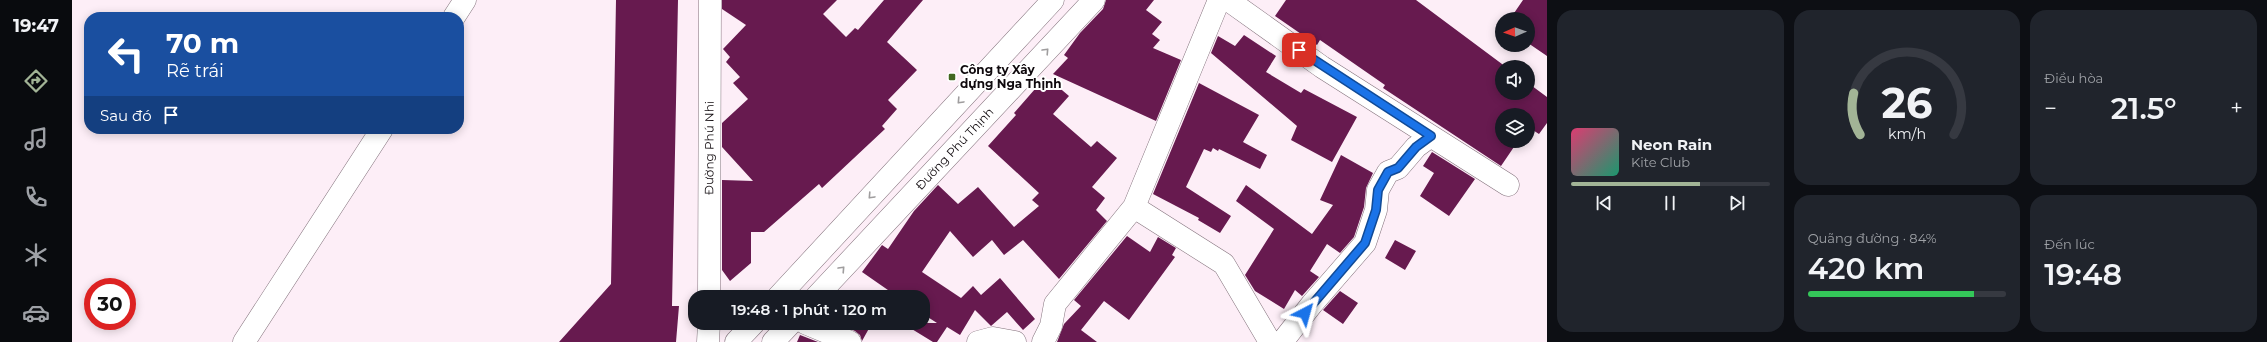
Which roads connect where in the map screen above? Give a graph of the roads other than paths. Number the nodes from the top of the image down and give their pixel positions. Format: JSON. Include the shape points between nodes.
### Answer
{"nodes":[{"id":1,"x":465,"y":0,"type":"edge"},
{"id":2,"x":710,"y":0,"type":"edge"},
{"id":3,"x":1052,"y":0,"type":"edge"},
{"id":4,"x":1094,"y":0,"type":"edge"},
{"id":5,"x":1219,"y":0,"type":"edge"},
{"id":6,"x":1228,"y":0,"type":"edge"},
{"id":7,"x":457,"y":12,"type":"edge"},
{"id":8,"x":379,"y":134,"type":"edge"},
{"id":9,"x":1431,"y":136,"type":"junction"},
{"id":10,"x":1508,"y":185,"type":"dead end"},
{"id":11,"x":1134,"y":207,"type":"junction"},
{"id":12,"x":709,"y":290,"type":"edge"},
{"id":13,"x":784,"y":290,"type":"edge"},
{"id":14,"x":823,"y":290,"type":"edge"},
{"id":15,"x":708,"y":330,"type":"edge"},
{"id":16,"x":747,"y":330,"type":"edge"},
{"id":17,"x":785,"y":330,"type":"edge"},
{"id":18,"x":822,"y":330,"type":"edge"},
{"id":19,"x":244,"y":342,"type":"edge"},
{"id":20,"x":708,"y":342,"type":"edge"},
{"id":21,"x":736,"y":342,"type":"edge"},
{"id":22,"x":774,"y":342,"type":"edge"},
{"id":23,"x":850,"y":342,"type":"edge"},
{"id":24,"x":978,"y":342,"type":"edge"},
{"id":25,"x":1016,"y":342,"type":"edge"},
{"id":26,"x":1044,"y":342,"type":"edge"},
{"id":27,"x":1270,"y":342,"type":"edge"},
{"id":28,"x":1282,"y":342,"type":"edge"}],
"edges":[{"from":1,"to":7,"type":"main road"},
{"from":2,"to":12,"type":"main road","name":"Đường Phú Nhi"},
{"from":3,"to":13,"type":"main road","one_way":true},
{"from":14,"to":4,"type":"main road","name":"Đường Phú Thịnh","one_way":true},
{"from":5,"to":11,"type":"main road"},
{"from":6,"to":9,"type":"main road","via":[[1322,67]]},
{"from":8,"to":19,"type":"main road"},
{"from":9,"to":10,"type":"main road"},
{"from":9,"to":28,"type":"main road","via":[[1416,147],[1398,168],[1388,172],[1378,190],[1376,210],[1365,243]]},
{"from":11,"to":26,"type":"main road","via":[[1055,304],[1051,326]]},
{"from":11,"to":27,"type":"main road","via":[[1224,264]]},
{"from":15,"to":20,"type":"main road"},
{"from":16,"to":21,"type":"main road"},
{"from":17,"to":22,"type":"main road"},
{"from":18,"to":23,"type":"main road"},
{"from":24,"to":25,"type":"main road","via":[[993,338]]}]}
